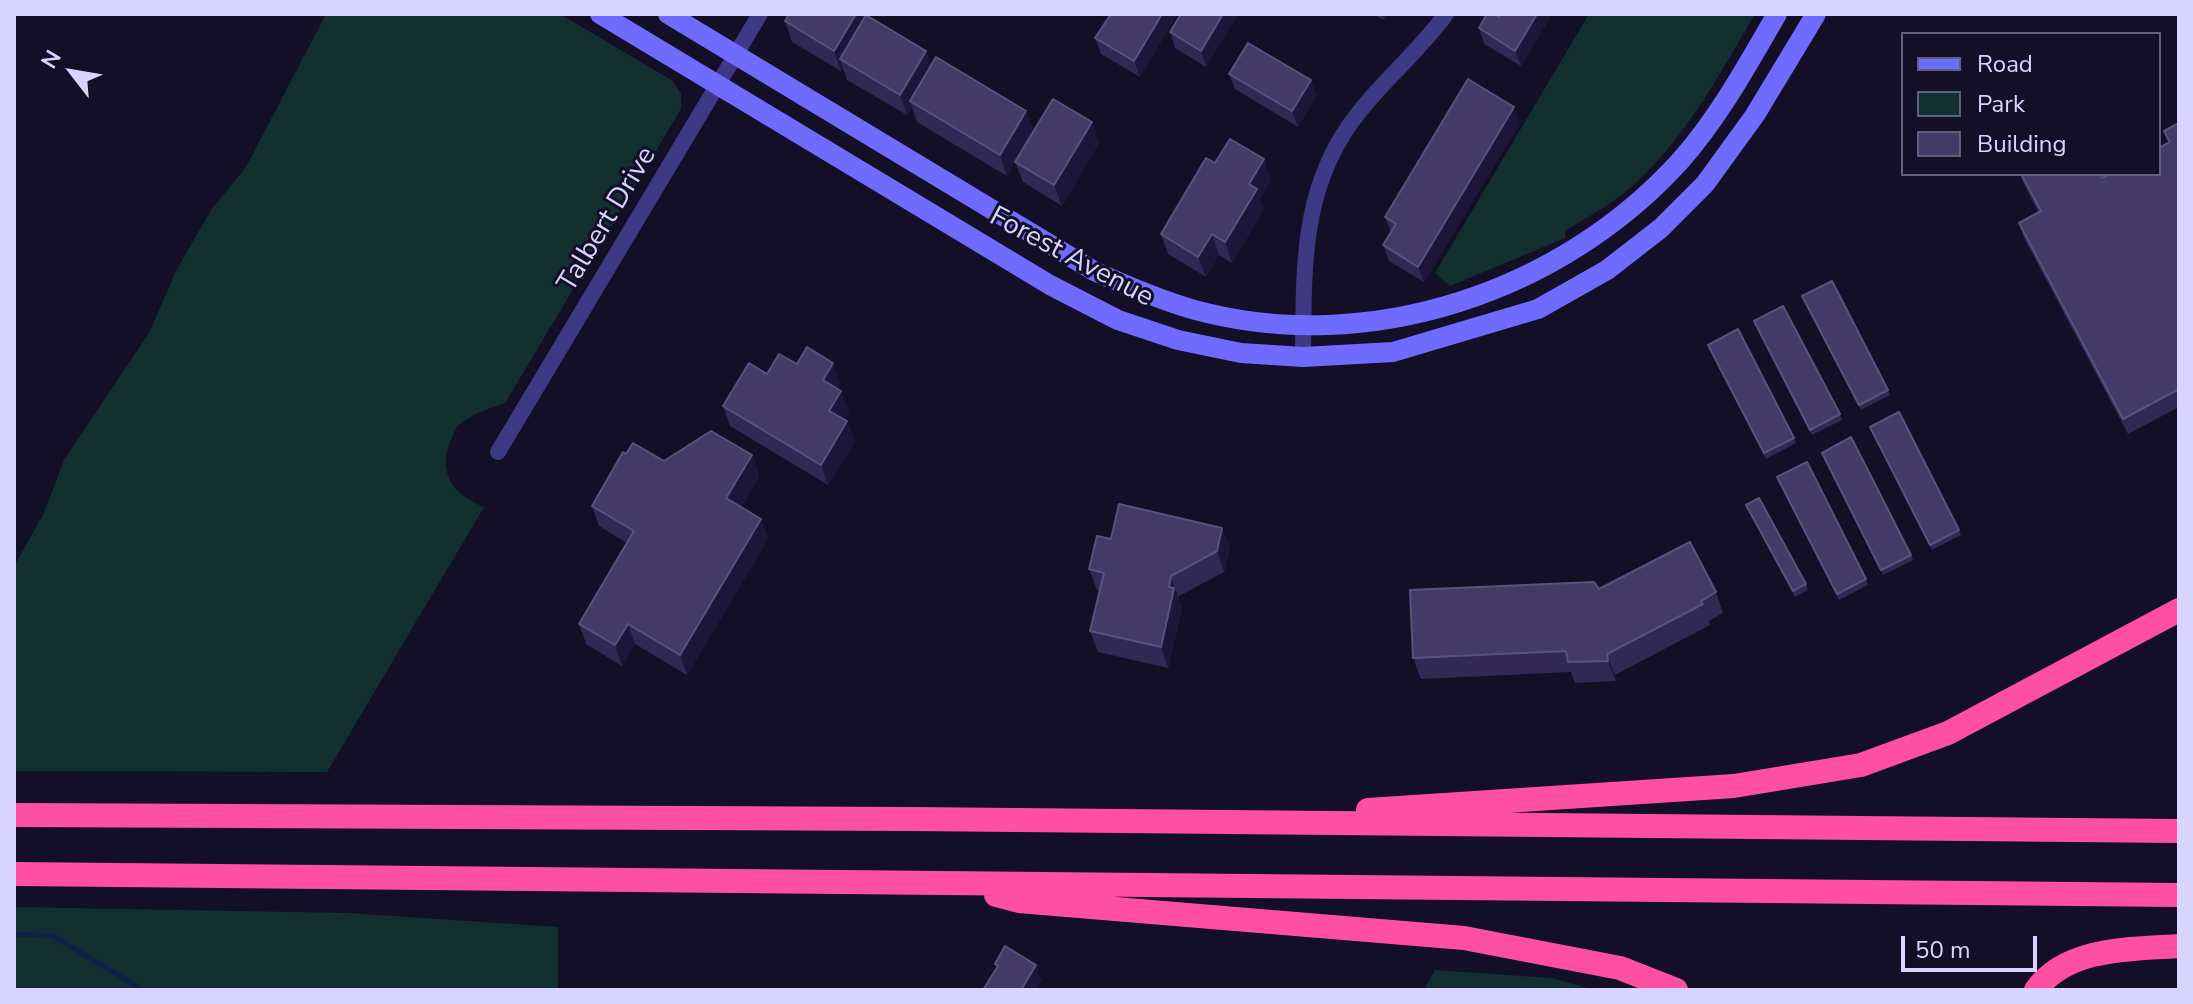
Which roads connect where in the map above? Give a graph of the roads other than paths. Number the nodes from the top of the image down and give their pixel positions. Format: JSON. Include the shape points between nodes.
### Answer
{"nodes":[{"id":1,"x":600,"y":14,"type":"edge"},
{"id":2,"x":668,"y":14,"type":"edge"},
{"id":3,"x":760,"y":14,"type":"edge"},
{"id":4,"x":1446,"y":14,"type":"edge"},
{"id":5,"x":1777,"y":14,"type":"edge"},
{"id":6,"x":1816,"y":14,"type":"edge"},
{"id":7,"x":736,"y":55,"type":"junction"},
{"id":8,"x":719,"y":85,"type":"junction"},
{"id":9,"x":1304,"y":324,"type":"junction"},
{"id":10,"x":1303,"y":357,"type":"junction"},
{"id":11,"x":498,"y":452,"type":"dead end"},
{"id":12,"x":2179,"y":610,"type":"edge"},
{"id":13,"x":14,"y":815,"type":"edge"},
{"id":14,"x":1236,"y":822,"type":"junction"},
{"id":15,"x":2179,"y":824,"type":"edge"},
{"id":16,"x":2098,"y":830,"type":"junction"},
{"id":17,"x":2179,"y":831,"type":"edge"},
{"id":18,"x":14,"y":874,"type":"edge"},
{"id":19,"x":951,"y":884,"type":"junction"},
{"id":20,"x":2179,"y":895,"type":"edge"},
{"id":21,"x":2179,"y":946,"type":"edge"},
{"id":22,"x":1676,"y":990,"type":"edge"},
{"id":23,"x":2036,"y":990,"type":"edge"}],
"edges":[{"from":1,"to":8,"type":"street","name":"Forest Avenue"},
{"from":2,"to":7,"type":"street","name":"Forest Avenue"},
{"from":3,"to":7,"type":"street","name":"Talbert Drive"},
{"from":4,"to":9,"type":"street","via":[[1334,145],[1314,201],[1305,258]]},
{"from":5,"to":9,"type":"street","name":"Forest Avenue","via":[[1724,102],[1681,160],[1627,213],[1563,257],[1483,295],[1425,313]]},
{"from":6,"to":10,"type":"street","name":"Forest Avenue","via":[[1755,115],[1705,184],[1661,228],[1607,270],[1538,309],[1393,352]]},
{"from":7,"to":8,"type":"street","name":"Talbert Drive"},
{"from":7,"to":9,"type":"street","name":"Forest Avenue","via":[[1094,271],[1198,310]]},
{"from":8,"to":10,"type":"street","name":"Forest Avenue","via":[[1050,285],[1118,320],[1241,353]]},
{"from":8,"to":11,"type":"street","name":"Talbert Drive"},
{"from":9,"to":10,"type":"street"},
{"from":12,"to":14,"type":"highway","via":[[1948,733],[1861,765],[1734,786]]},
{"from":13,"to":14,"type":"highway"},
{"from":14,"to":16,"type":"highway"},
{"from":15,"to":16,"type":"highway"},
{"from":16,"to":17,"type":"highway"},
{"from":18,"to":19,"type":"highway"},
{"from":19,"to":20,"type":"highway"},
{"from":19,"to":22,"type":"highway","via":[[1019,901],[1464,938],[1620,968]]},
{"from":21,"to":23,"type":"highway","via":[[2105,951],[2072,962]]}]}
